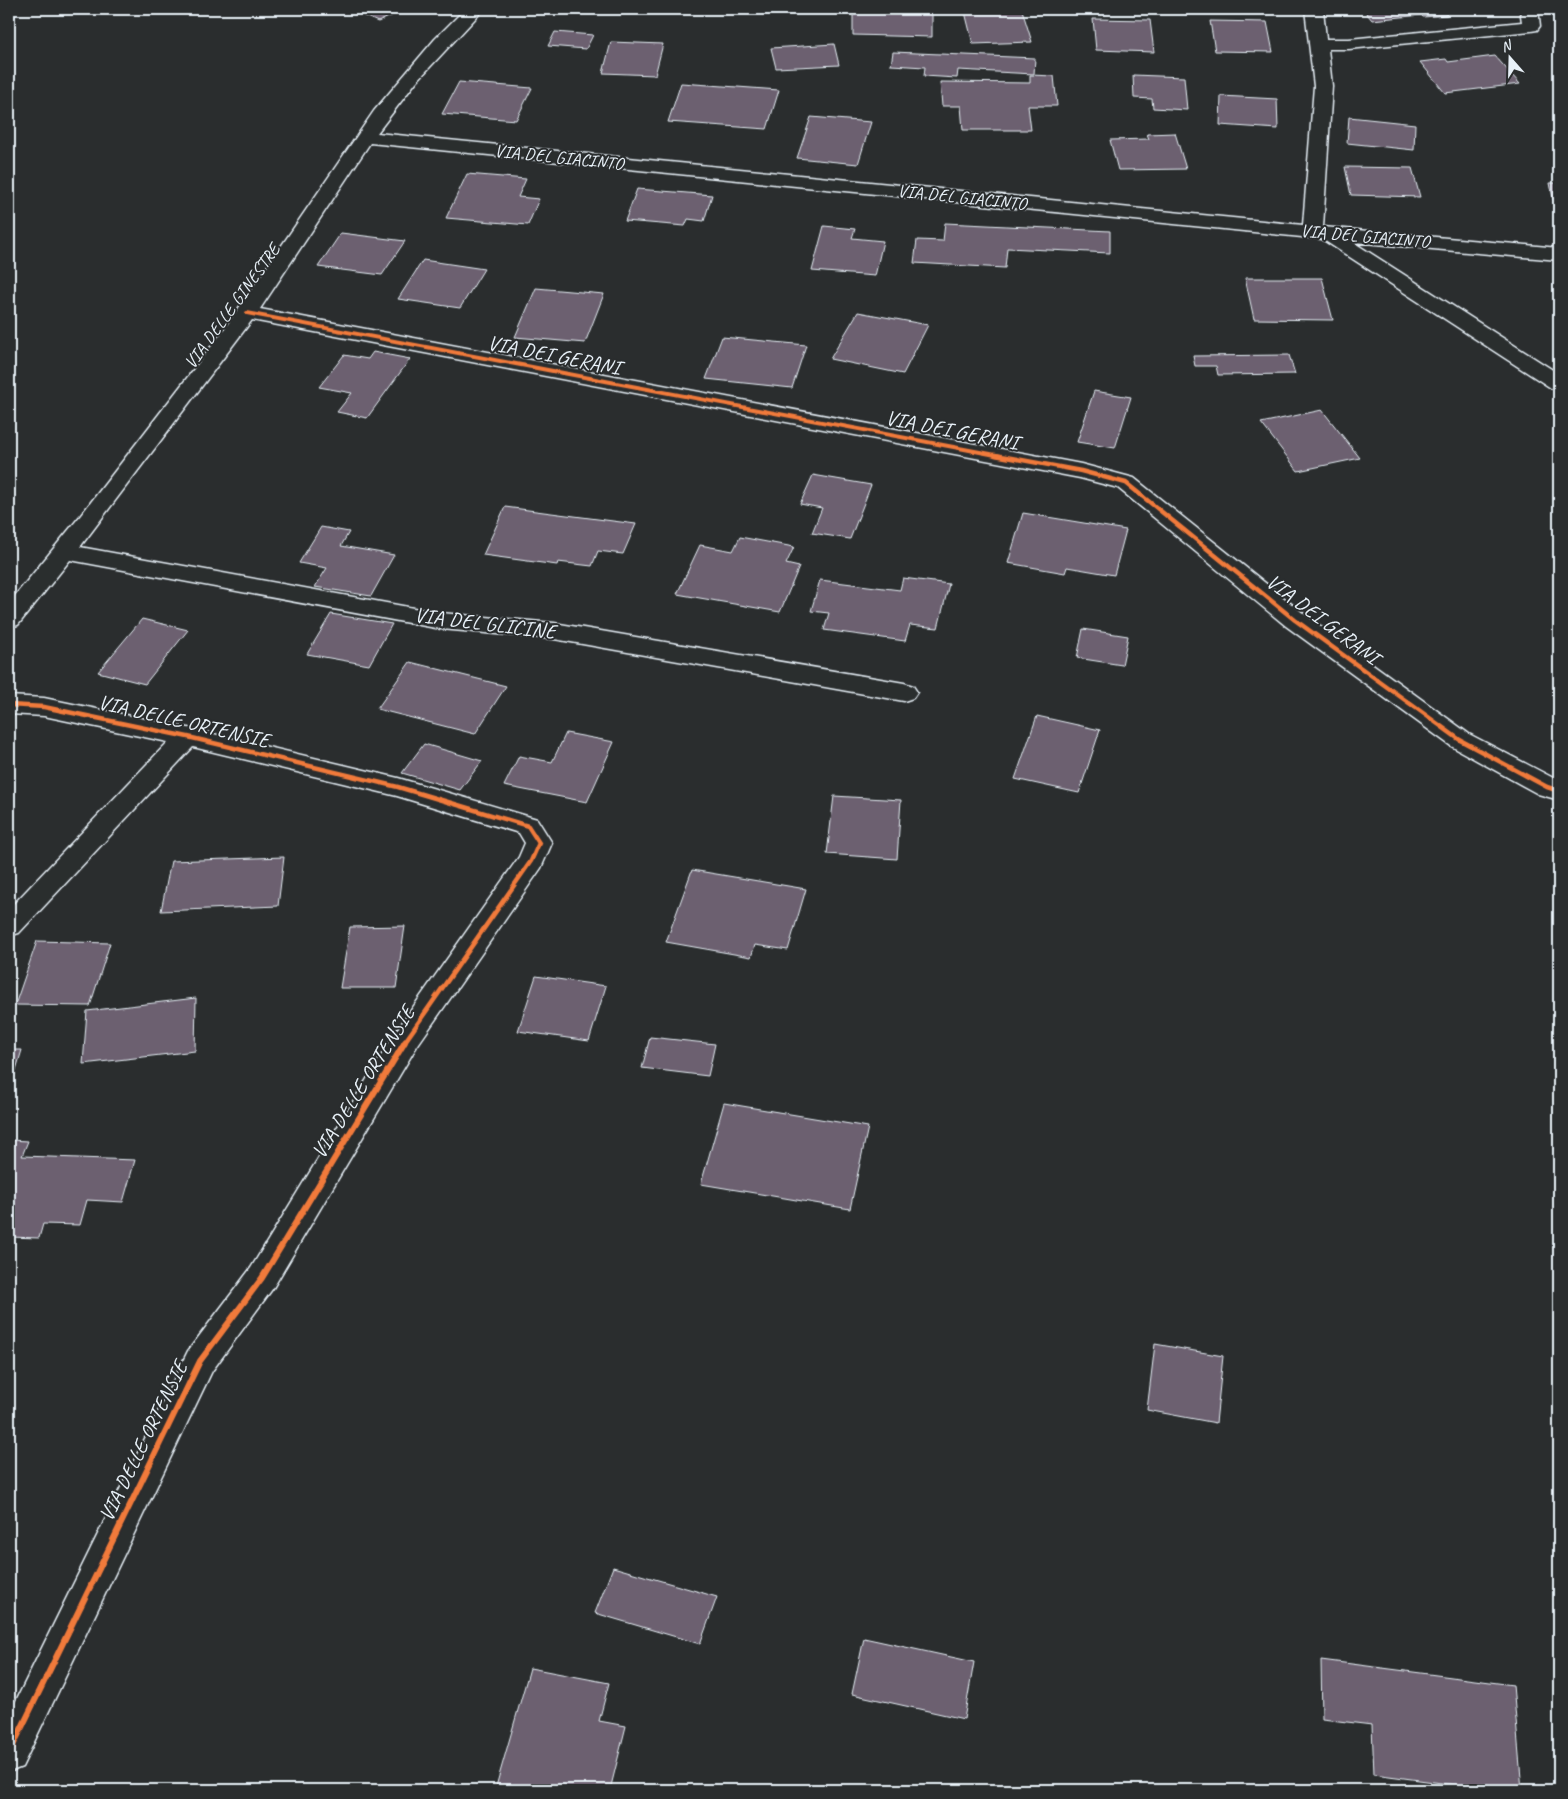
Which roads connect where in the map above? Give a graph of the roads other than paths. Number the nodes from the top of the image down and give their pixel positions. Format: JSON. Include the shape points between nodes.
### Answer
{"nodes":[{"id":1,"x":475,"y":9,"type":"edge"},
{"id":2,"x":1314,"y":9,"type":"edge"},
{"id":3,"x":1529,"y":9,"type":"edge"},
{"id":4,"x":1318,"y":44,"type":"junction"},
{"id":5,"x":364,"y":137,"type":"junction"},
{"id":6,"x":1320,"y":232,"type":"junction"},
{"id":7,"x":1559,"y":254,"type":"edge"},
{"id":8,"x":246,"y":313,"type":"junction"},
{"id":9,"x":1559,"y":383,"type":"edge"},
{"id":10,"x":66,"y":552,"type":"junction"},
{"id":11,"x":9,"y":619,"type":"edge"},
{"id":12,"x":904,"y":692,"type":"dead end"},
{"id":13,"x":9,"y":705,"type":"edge"},
{"id":14,"x":188,"y":737,"type":"junction"},
{"id":15,"x":1559,"y":791,"type":"edge"},
{"id":16,"x":9,"y":926,"type":"edge"},
{"id":17,"x":9,"y":1754,"type":"edge"}],
"edges":[{"from":1,"to":5,"type":"street","name":"VIA DELLE GINESTRE","via":[[452,29],[404,82]]},
{"from":2,"to":4,"type":"street"},
{"from":3,"to":4,"type":"street","via":[[1531,26],[1349,44]]},
{"from":4,"to":6,"type":"street","via":[[1324,86]]},
{"from":5,"to":6,"type":"street","name":"VIA DEL GIACINTO"},
{"from":5,"to":8,"type":"street","name":"VIA DELLE GINESTRE"},
{"from":6,"to":7,"type":"street","name":"VIA DEL GIACINTO"},
{"from":6,"to":9,"type":"street"},
{"from":8,"to":10,"type":"street","name":"VIA DELLE GINESTRE"},
{"from":8,"to":15,"type":"street","name":"VIA DEI GERANI","via":[[1080,471],[1126,483],[1295,620],[1460,740]]},
{"from":10,"to":11,"type":"street","name":"VIA DELLE GINESTRE"},
{"from":10,"to":12,"type":"street","name":"VIA DEL GLICINE","via":[[441,620],[554,631]]},
{"from":13,"to":14,"type":"street","name":"VIA DELLE ORTENSIE","via":[[44,707]]},
{"from":14,"to":16,"type":"street"},
{"from":14,"to":17,"type":"street","name":"VIA DELLE ORTENSIE","via":[[398,787],[528,826],[539,843],[531,861],[407,1038],[262,1278],[200,1361]]}]}
